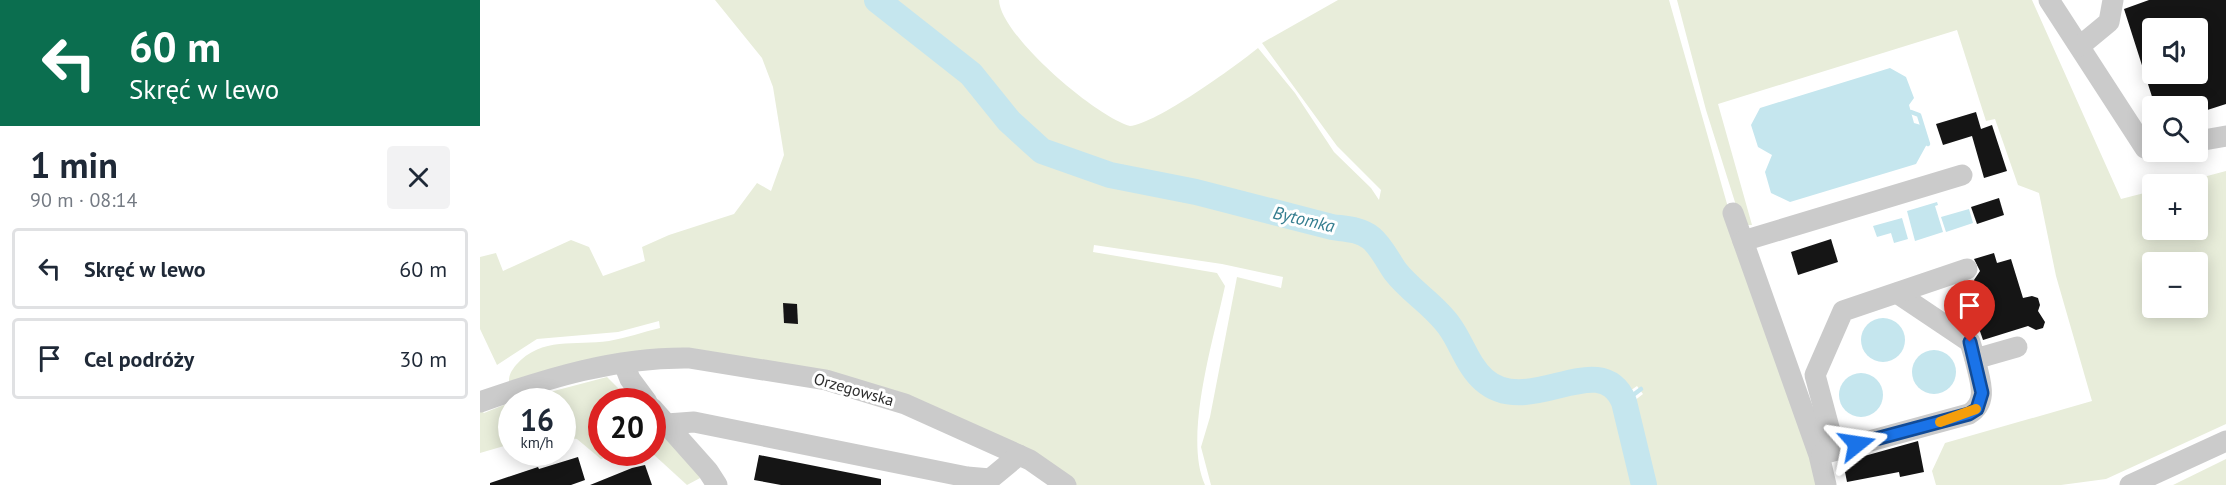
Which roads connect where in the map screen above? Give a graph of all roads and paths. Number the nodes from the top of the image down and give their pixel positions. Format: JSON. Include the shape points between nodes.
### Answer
{"nodes":[{"id":1,"x":2049,"y":0,"type":"edge"},
{"id":2,"x":2113,"y":0,"type":"edge"},
{"id":3,"x":2080,"y":46,"type":"junction"},
{"id":4,"x":2226,"y":136,"type":"edge"},
{"id":5,"x":2208,"y":139,"type":"edge"},
{"id":6,"x":2142,"y":143,"type":"edge"},
{"id":7,"x":1962,"y":175,"type":"dead end"},
{"id":8,"x":1734,"y":213,"type":"dead end"},
{"id":9,"x":1743,"y":240,"type":"junction"},
{"id":10,"x":1967,"y":270,"type":"dead end"},
{"id":11,"x":1897,"y":293,"type":"junction"},
{"id":12,"x":2017,"y":347,"type":"dead end"},
{"id":13,"x":1976,"y":359,"type":"junction"},
{"id":14,"x":624,"y":364,"type":"junction"},
{"id":15,"x":637,"y":388,"type":"edge"},
{"id":16,"x":480,"y":402,"type":"edge"},
{"id":17,"x":667,"y":424,"type":"joint"},
{"id":18,"x":2226,"y":441,"type":"edge"},
{"id":19,"x":1827,"y":452,"type":"junction"},
{"id":20,"x":1019,"y":455,"type":"junction"},
{"id":21,"x":717,"y":485,"type":"edge"},
{"id":22,"x":1066,"y":485,"type":"edge"},
{"id":23,"x":1826,"y":485,"type":"edge"},
{"id":24,"x":2130,"y":485,"type":"edge"}],
"edges":[{"from":1,"to":3,"type":"street"},
{"from":2,"to":3,"type":"street","via":[[2109,22]]},
{"from":3,"to":6,"type":"street"},
{"from":4,"to":5,"type":"street"},
{"from":7,"to":9,"type":"street"},
{"from":8,"to":9,"type":"street"},
{"from":9,"to":19,"type":"street"},
{"from":10,"to":11,"type":"street"},
{"from":11,"to":13,"type":"street","via":[[1970,342]]},
{"from":11,"to":19,"type":"street","via":[[1843,310],[1815,375]]},
{"from":12,"to":13,"type":"street"},
{"from":13,"to":19,"type":"street","via":[[1982,393],[1977,409],[1969,414]]},
{"from":14,"to":15,"type":"street"},
{"from":14,"to":16,"type":"street","name":"Orzegowska","via":[[551,378]]},
{"from":14,"to":20,"type":"street","name":"Orzegowska","via":[[689,357],[826,380],[905,404]]},
{"from":17,"to":20,"type":"street","via":[[694,422],[967,477],[990,479]]},
{"from":17,"to":21,"type":"street"},
{"from":18,"to":24,"type":"street"},
{"from":19,"to":23,"type":"street"},
{"from":20,"to":22,"type":"street","name":"Orzegowska"}]}
